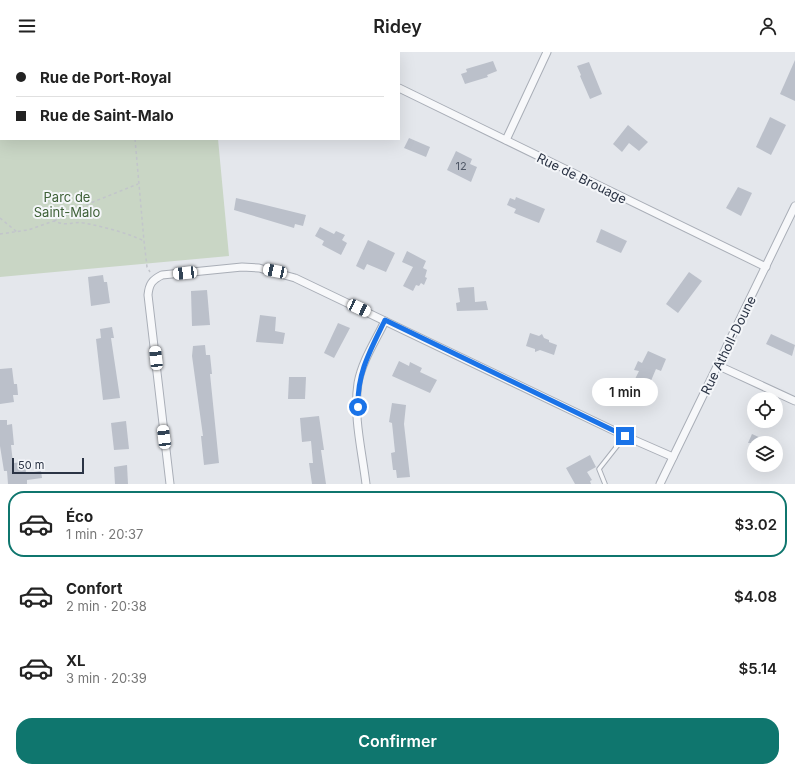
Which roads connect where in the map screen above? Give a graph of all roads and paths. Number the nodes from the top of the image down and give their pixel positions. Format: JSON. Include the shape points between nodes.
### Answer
{"nodes":[{"id":1,"x":547,"y":52,"type":"edge"},
{"id":2,"x":400,"y":88,"type":"edge"},
{"id":3,"x":135,"y":140,"type":"edge"},
{"id":4,"x":506,"y":140,"type":"junction"},
{"id":5,"x":139,"y":184,"type":"junction"},
{"id":6,"x":795,"y":206,"type":"edge"},
{"id":7,"x":0,"y":218,"type":"edge"},
{"id":8,"x":54,"y":221,"type":"junction"},
{"id":9,"x":17,"y":232,"type":"junction"},
{"id":10,"x":0,"y":234,"type":"edge"},
{"id":11,"x":144,"y":241,"type":"junction"},
{"id":12,"x":766,"y":267,"type":"junction"},
{"id":13,"x":153,"y":279,"type":"junction"},
{"id":14,"x":385,"y":320,"type":"junction"},
{"id":15,"x":719,"y":366,"type":"junction"},
{"id":16,"x":795,"y":401,"type":"edge"},
{"id":17,"x":625,"y":436,"type":"junction"},
{"id":18,"x":673,"y":457,"type":"junction"},
{"id":19,"x":170,"y":484,"type":"edge"},
{"id":20,"x":366,"y":484,"type":"edge"},
{"id":21,"x":605,"y":484,"type":"edge"},
{"id":22,"x":660,"y":484,"type":"edge"}],
"edges":[{"from":1,"to":4,"type":"street"},
{"from":2,"to":4,"type":"street","name":"Rue de Brouage"},
{"from":3,"to":5,"type":"path"},
{"from":4,"to":12,"type":"street","name":"Rue de Brouage"},
{"from":5,"to":8,"type":"path"},
{"from":5,"to":11,"type":"path"},
{"from":6,"to":12,"type":"street","name":"Rue Atholl-Doune"},
{"from":7,"to":9,"type":"path"},
{"from":8,"to":9,"type":"path"},
{"from":8,"to":11,"type":"path","via":[[64,225],[82,223],[124,232]]},
{"from":9,"to":10,"type":"path"},
{"from":11,"to":13,"type":"path","via":[[147,267]]},
{"from":12,"to":15,"type":"street","name":"Rue Atholl-Doune"},
{"from":13,"to":14,"type":"street","via":[[170,274],[242,267],[259,268],[295,278]]},
{"from":13,"to":19,"type":"street","via":[[148,295]]},
{"from":14,"to":17,"type":"street"},
{"from":14,"to":20,"type":"street","via":[[362,368],[358,383],[359,433]]},
{"from":15,"to":16,"type":"street"},
{"from":15,"to":18,"type":"street","name":"Rue Atholl-Doune"},
{"from":17,"to":18,"type":"street"},
{"from":17,"to":21,"type":"lane","via":[[599,469]]},
{"from":18,"to":22,"type":"street","name":"Rue Atholl-Doune"}]}
